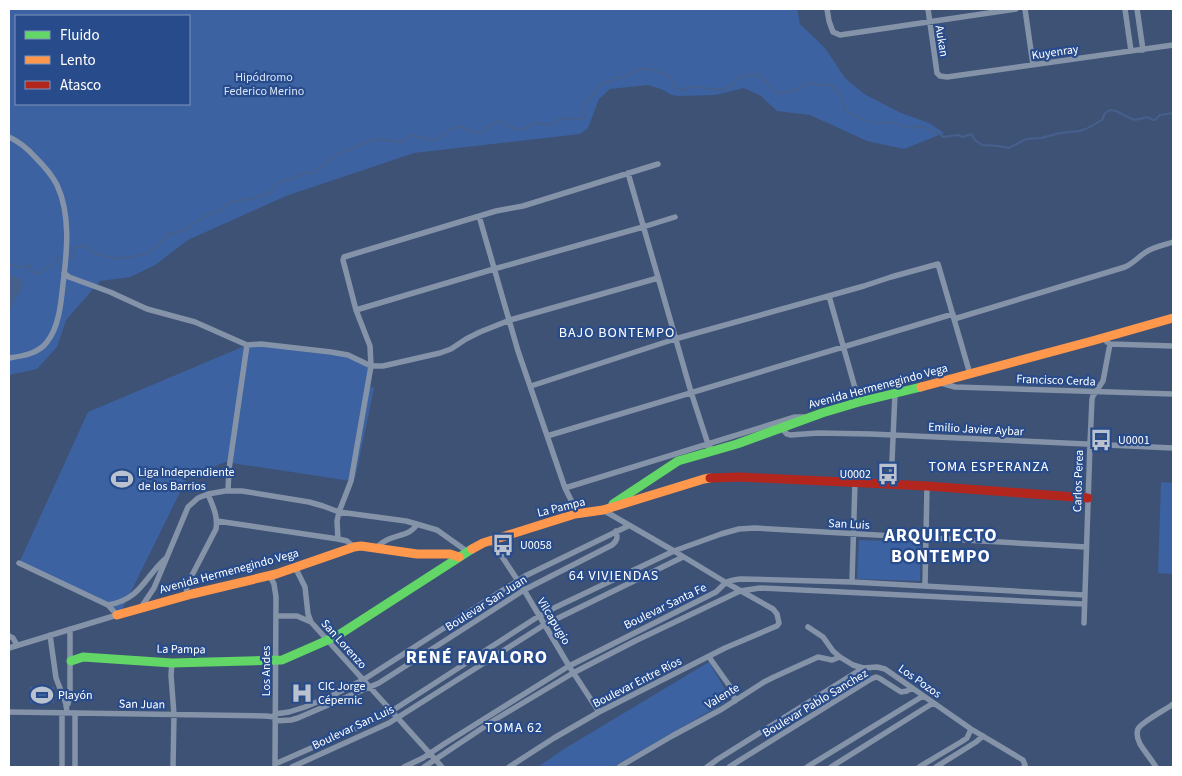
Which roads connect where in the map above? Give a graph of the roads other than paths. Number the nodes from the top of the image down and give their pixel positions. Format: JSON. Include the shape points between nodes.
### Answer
{"nodes":[{"id":1,"x":827,"y":9,"type":"edge"},
{"id":2,"x":928,"y":9,"type":"edge"},
{"id":3,"x":1016,"y":9,"type":"edge"},
{"id":4,"x":1025,"y":9,"type":"edge"},
{"id":5,"x":1124,"y":9,"type":"edge"},
{"id":6,"x":1137,"y":9,"type":"edge"},
{"id":7,"x":929,"y":22,"type":"junction"},
{"id":8,"x":1173,"y":45,"type":"edge"},
{"id":9,"x":1143,"y":50,"type":"junction"},
{"id":10,"x":1131,"y":51,"type":"junction"},
{"id":11,"x":1034,"y":65,"type":"junction"},
{"id":12,"x":940,"y":76,"type":"joint"},
{"id":13,"x":9,"y":138,"type":"edge"},
{"id":14,"x":658,"y":164,"type":"dead end"},
{"id":15,"x":628,"y":174,"type":"junction"},
{"id":16,"x":479,"y":216,"type":"junction"},
{"id":17,"x":675,"y":217,"type":"dead end"},
{"id":18,"x":642,"y":228,"type":"junction"},
{"id":19,"x":1173,"y":242,"type":"edge"},
{"id":20,"x":494,"y":269,"type":"junction"},
{"id":21,"x":64,"y":273,"type":"junction"},
{"id":22,"x":658,"y":278,"type":"junction"},
{"id":23,"x":829,"y":296,"type":"junction"},
{"id":24,"x":356,"y":310,"type":"junction"},
{"id":25,"x":953,"y":316,"type":"junction"},
{"id":26,"x":1173,"y":318,"type":"edge"},
{"id":27,"x":510,"y":320,"type":"junction"},
{"id":28,"x":1101,"y":338,"type":"junction"},
{"id":29,"x":675,"y":339,"type":"junction"},
{"id":30,"x":1110,"y":344,"type":"junction"},
{"id":31,"x":247,"y":345,"type":"junction"},
{"id":32,"x":1173,"y":346,"type":"edge"},
{"id":33,"x":843,"y":348,"type":"junction"},
{"id":34,"x":9,"y":358,"type":"edge"},
{"id":35,"x":372,"y":366,"type":"junction"},
{"id":36,"x":970,"y":374,"type":"junction"},
{"id":37,"x":940,"y":382,"type":"junction"},
{"id":38,"x":531,"y":386,"type":"junction"},
{"id":39,"x":691,"y":392,"type":"junction"},
{"id":40,"x":1096,"y":392,"type":"junction"},
{"id":41,"x":895,"y":393,"type":"junction"},
{"id":42,"x":1173,"y":394,"type":"edge"},
{"id":43,"x":859,"y":402,"type":"junction"},
{"id":44,"x":812,"y":417,"type":"junction"},
{"id":45,"x":780,"y":428,"type":"junction"},
{"id":46,"x":547,"y":436,"type":"junction"},
{"id":47,"x":894,"y":436,"type":"junction"},
{"id":48,"x":1090,"y":444,"type":"junction"},
{"id":49,"x":710,"y":447,"type":"junction"},
{"id":50,"x":1173,"y":448,"type":"edge"},
{"id":51,"x":855,"y":482,"type":"junction"},
{"id":52,"x":891,"y":484,"type":"junction"},
{"id":53,"x":927,"y":486,"type":"junction"},
{"id":54,"x":565,"y":488,"type":"junction"},
{"id":55,"x":228,"y":491,"type":"junction"},
{"id":56,"x":208,"y":494,"type":"junction"},
{"id":57,"x":1088,"y":498,"type":"junction"},
{"id":58,"x":602,"y":510,"type":"junction"},
{"id":59,"x":339,"y":512,"type":"junction"},
{"id":60,"x":576,"y":514,"type":"junction"},
{"id":61,"x":217,"y":521,"type":"junction"},
{"id":62,"x":417,"y":524,"type":"junction"},
{"id":63,"x":628,"y":526,"type":"junction"},
{"id":64,"x":616,"y":532,"type":"junction"},
{"id":65,"x":853,"y":534,"type":"junction"},
{"id":66,"x":338,"y":539,"type":"junction"},
{"id":67,"x":926,"y":539,"type":"junction"},
{"id":68,"x":491,"y":540,"type":"junction"},
{"id":69,"x":354,"y":546,"type":"junction"},
{"id":70,"x":1086,"y":547,"type":"junction"},
{"id":71,"x":376,"y":548,"type":"junction"},
{"id":72,"x":674,"y":551,"type":"junction"},
{"id":73,"x":468,"y":552,"type":"junction"},
{"id":74,"x":167,"y":557,"type":"junction"},
{"id":75,"x":459,"y":557,"type":"junction"},
{"id":76,"x":684,"y":557,"type":"junction"},
{"id":77,"x":19,"y":563,"type":"dead end"},
{"id":78,"x":295,"y":567,"type":"junction"},
{"id":79,"x":270,"y":576,"type":"junction"},
{"id":80,"x":517,"y":581,"type":"junction"},
{"id":81,"x":724,"y":582,"type":"junction"},
{"id":82,"x":852,"y":582,"type":"junction"},
{"id":83,"x":925,"y":586,"type":"junction"},
{"id":84,"x":524,"y":590,"type":"junction"},
{"id":85,"x":740,"y":591,"type":"junction"},
{"id":86,"x":1084,"y":595,"type":"junction"},
{"id":87,"x":186,"y":596,"type":"junction"},
{"id":88,"x":1084,"y":604,"type":"junction"},
{"id":89,"x":108,"y":605,"type":"junction"},
{"id":90,"x":140,"y":609,"type":"junction"},
{"id":91,"x":117,"y":615,"type":"junction"},
{"id":92,"x":276,"y":616,"type":"junction"},
{"id":93,"x":539,"y":616,"type":"junction"},
{"id":94,"x":312,"y":622,"type":"junction"},
{"id":95,"x":1084,"y":624,"type":"dead end"},
{"id":96,"x":544,"y":625,"type":"junction"},
{"id":97,"x":808,"y":627,"type":"dead end"},
{"id":98,"x":70,"y":629,"type":"junction"},
{"id":99,"x":50,"y":635,"type":"junction"},
{"id":100,"x":9,"y":636,"type":"edge"},
{"id":101,"x":327,"y":641,"type":"junction"},
{"id":102,"x":17,"y":645,"type":"junction"},
{"id":103,"x":9,"y":648,"type":"edge"},
{"id":104,"x":710,"y":657,"type":"junction"},
{"id":105,"x":840,"y":657,"type":"junction"},
{"id":106,"x":71,"y":660,"type":"junction"},
{"id":107,"x":276,"y":661,"type":"junction"},
{"id":108,"x":172,"y":663,"type":"junction"},
{"id":109,"x":569,"y":666,"type":"junction"},
{"id":110,"x":863,"y":668,"type":"junction"},
{"id":111,"x":573,"y":673,"type":"junction"},
{"id":112,"x":362,"y":680,"type":"junction"},
{"id":113,"x":370,"y":687,"type":"junction"},
{"id":114,"x":912,"y":688,"type":"junction"},
{"id":115,"x":923,"y":696,"type":"junction"},
{"id":116,"x":734,"y":701,"type":"junction"},
{"id":117,"x":933,"y":703,"type":"junction"},
{"id":118,"x":1173,"y":704,"type":"edge"},
{"id":119,"x":66,"y":706,"type":"junction"},
{"id":120,"x":391,"y":711,"type":"junction"},
{"id":121,"x":9,"y":712,"type":"edge"},
{"id":122,"x":598,"y":712,"type":"junction"},
{"id":123,"x":64,"y":713,"type":"junction"},
{"id":124,"x":75,"y":713,"type":"junction"},
{"id":125,"x":174,"y":715,"type":"junction"},
{"id":126,"x":275,"y":717,"type":"junction"},
{"id":127,"x":398,"y":718,"type":"junction"},
{"id":128,"x":971,"y":729,"type":"junction"},
{"id":129,"x":983,"y":736,"type":"junction"},
{"id":130,"x":429,"y":753,"type":"junction"},
{"id":131,"x":436,"y":760,"type":"junction"},
{"id":132,"x":629,"y":761,"type":"junction"},
{"id":133,"x":275,"y":765,"type":"edge"},
{"id":134,"x":62,"y":767,"type":"edge"},
{"id":135,"x":75,"y":767,"type":"edge"},
{"id":136,"x":173,"y":767,"type":"edge"},
{"id":137,"x":292,"y":767,"type":"edge"},
{"id":138,"x":404,"y":767,"type":"edge"},
{"id":139,"x":424,"y":767,"type":"edge"},
{"id":140,"x":442,"y":767,"type":"edge"},
{"id":141,"x":509,"y":767,"type":"edge"},
{"id":142,"x":618,"y":767,"type":"edge"},
{"id":143,"x":633,"y":767,"type":"edge"},
{"id":144,"x":707,"y":767,"type":"edge"},
{"id":145,"x":729,"y":767,"type":"edge"},
{"id":146,"x":807,"y":767,"type":"edge"},
{"id":147,"x":831,"y":767,"type":"edge"},
{"id":148,"x":919,"y":767,"type":"edge"},
{"id":149,"x":936,"y":767,"type":"edge"},
{"id":150,"x":1024,"y":767,"type":"edge"},
{"id":151,"x":1156,"y":767,"type":"edge"}],
"edges":[{"from":1,"to":7,"type":"street","via":[[833,32],[840,36]]},
{"from":2,"to":7,"type":"street","name":"Aukan"},
{"from":3,"to":7,"type":"street"},
{"from":4,"to":11,"type":"street"},
{"from":5,"to":10,"type":"street"},
{"from":6,"to":9,"type":"street"},
{"from":7,"to":12,"type":"street","name":"Aukan"},
{"from":8,"to":9,"type":"street","name":"Kuyenray"},
{"from":9,"to":10,"type":"street","name":"Kuyenray"},
{"from":10,"to":11,"type":"street","name":"Kuyenray"},
{"from":11,"to":12,"type":"street","name":"Kuyenray"},
{"from":13,"to":21,"type":"street","via":[[25,146],[58,186],[65,220]]},
{"from":14,"to":15,"type":"street"},
{"from":15,"to":16,"type":"street"},
{"from":15,"to":18,"type":"street"},
{"from":16,"to":20,"type":"street"},
{"from":16,"to":24,"type":"street","via":[[344,257]]},
{"from":17,"to":18,"type":"street"},
{"from":18,"to":20,"type":"street"},
{"from":18,"to":22,"type":"street"},
{"from":19,"to":25,"type":"street","via":[[1145,252],[1126,267]]},
{"from":20,"to":24,"type":"street"},
{"from":20,"to":27,"type":"street"},
{"from":21,"to":31,"type":"street","via":[[139,306],[195,322]]},
{"from":21,"to":34,"type":"street","via":[[59,311],[47,342],[32,353]]},
{"from":22,"to":27,"type":"street"},
{"from":22,"to":29,"type":"street"},
{"from":23,"to":25,"type":"street","via":[[938,264]]},
{"from":23,"to":29,"type":"street"},
{"from":23,"to":33,"type":"street"},
{"from":24,"to":35,"type":"street","via":[[370,346]]},
{"from":25,"to":33,"type":"street"},
{"from":25,"to":36,"type":"street"},
{"from":26,"to":28,"type":"street","name":"Avenida Hermenegindo Vega"},
{"from":27,"to":35,"type":"street","via":[[440,354]]},
{"from":27,"to":38,"type":"street"},
{"from":28,"to":30,"type":"street"},
{"from":28,"to":36,"type":"street","name":"Avenida Hermenegindo Vega"},
{"from":29,"to":38,"type":"street"},
{"from":29,"to":39,"type":"street"},
{"from":30,"to":32,"type":"street"},
{"from":30,"to":40,"type":"street","name":"Carlos Perea","via":[[1104,381]]},
{"from":31,"to":35,"type":"street","via":[[331,352],[348,355]]},
{"from":31,"to":55,"type":"street"},
{"from":33,"to":39,"type":"street"},
{"from":33,"to":43,"type":"street"},
{"from":35,"to":59,"type":"street","via":[[351,481]]},
{"from":36,"to":37,"type":"street","name":"Avenida Hermenegindo Vega"},
{"from":37,"to":40,"type":"street","name":"Francisco Cerda","via":[[955,387]]},
{"from":37,"to":41,"type":"street","name":"Avenida Hermenegindo Vega"},
{"from":38,"to":46,"type":"street"},
{"from":39,"to":46,"type":"street"},
{"from":39,"to":49,"type":"street"},
{"from":40,"to":42,"type":"street","name":"Francisco Cerda"},
{"from":40,"to":48,"type":"street","name":"Carlos Perea","via":[[1092,399]]},
{"from":41,"to":43,"type":"street","name":"Avenida Hermenegindo Vega"},
{"from":41,"to":47,"type":"street"},
{"from":43,"to":44,"type":"street","name":"Avenida Hermenegindo Vega"},
{"from":44,"to":45,"type":"street","name":"Avenida Hermenegindo Vega"},
{"from":44,"to":49,"type":"street","via":[[795,417]]},
{"from":45,"to":47,"type":"street","name":"Emilio Javier Aybar","via":[[790,435]]},
{"from":45,"to":49,"type":"street","name":"Avenida Hermenegindo Vega","via":[[737,444]]},
{"from":46,"to":54,"type":"street"},
{"from":47,"to":48,"type":"street","name":"Emilio Javier Aybar"},
{"from":47,"to":52,"type":"street"},
{"from":48,"to":50,"type":"street","name":"Emilio Javier Aybar"},
{"from":48,"to":57,"type":"street","name":"Carlos Perea"},
{"from":49,"to":54,"type":"street"},
{"from":49,"to":58,"type":"street","name":"Avenida Hermenegindo Vega","via":[[674,463]]},
{"from":51,"to":52,"type":"street","name":"La Pampa"},
{"from":51,"to":58,"type":"street","name":"La Pampa","via":[[720,477],[664,490]]},
{"from":51,"to":65,"type":"street"},
{"from":52,"to":53,"type":"street","name":"La Pampa"},
{"from":53,"to":57,"type":"street","name":"La Pampa"},
{"from":53,"to":67,"type":"street"},
{"from":54,"to":60,"type":"street"},
{"from":55,"to":56,"type":"street"},
{"from":55,"to":59,"type":"street","via":[[309,502]]},
{"from":56,"to":61,"type":"street"},
{"from":56,"to":74,"type":"street","via":[[188,507]]},
{"from":57,"to":70,"type":"street","name":"Carlos Perea"},
{"from":58,"to":60,"type":"street","name":"La Pampa"},
{"from":58,"to":63,"type":"street"},
{"from":59,"to":62,"type":"street"},
{"from":59,"to":66,"type":"street"},
{"from":60,"to":68,"type":"street","name":"La Pampa"},
{"from":61,"to":66,"type":"street"},
{"from":61,"to":87,"type":"street","via":[[212,538],[186,587]]},
{"from":62,"to":71,"type":"street","via":[[415,529]]},
{"from":62,"to":73,"type":"street","via":[[436,530]]},
{"from":63,"to":64,"type":"street","name":"Boulevar San Juan"},
{"from":63,"to":72,"type":"street"},
{"from":64,"to":80,"type":"street","name":"Boulevar San Juan"},
{"from":64,"to":84,"type":"street","name":"Boulevar San Juan","via":[[618,537],[612,545]]},
{"from":65,"to":67,"type":"street","name":"San Luis"},
{"from":65,"to":72,"type":"street","name":"San Luis","via":[[739,529]]},
{"from":65,"to":82,"type":"street"},
{"from":66,"to":69,"type":"street"},
{"from":67,"to":70,"type":"street","name":"San Luis"},
{"from":67,"to":83,"type":"street"},
{"from":68,"to":73,"type":"street","name":"La Pampa"},
{"from":68,"to":80,"type":"street","name":"Vilcapugio"},
{"from":69,"to":71,"type":"street","name":"Avenida Hermenegindo Vega"},
{"from":69,"to":78,"type":"street","name":"Avenida Hermenegindo Vega"},
{"from":70,"to":86,"type":"street","name":"Carlos Perea"},
{"from":71,"to":75,"type":"street","name":"Avenida Hermenegindo Vega"},
{"from":72,"to":76,"type":"street"},
{"from":72,"to":93,"type":"street","name":"Boulevar San Luis"},
{"from":73,"to":75,"type":"street","name":"La Pampa"},
{"from":74,"to":89,"type":"street","via":[[139,590]]},
{"from":74,"to":90,"type":"street","via":[[154,588]]},
{"from":75,"to":101,"type":"street","name":"La Pampa"},
{"from":76,"to":81,"type":"street"},
{"from":76,"to":96,"type":"street","name":"Boulevar San Luis"},
{"from":77,"to":89,"type":"street"},
{"from":78,"to":79,"type":"street","name":"Avenida Hermenegindo Vega"},
{"from":78,"to":94,"type":"street","name":"San Lorenzo","via":[[305,587]]},
{"from":79,"to":87,"type":"street","name":"Avenida Hermenegindo Vega"},
{"from":79,"to":92,"type":"street","name":"Los Andes","via":[[276,597]]},
{"from":80,"to":84,"type":"street","name":"Vilcapugio"},
{"from":80,"to":112,"type":"street","name":"Boulevar San Juan"},
{"from":81,"to":82,"type":"street","via":[[740,579]]},
{"from":81,"to":85,"type":"street"},
{"from":81,"to":109,"type":"street","name":"Boulevar Santa Fe","via":[[716,592]]},
{"from":82,"to":83,"type":"street"},
{"from":83,"to":86,"type":"street"},
{"from":84,"to":93,"type":"street","name":"Vilcapugio"},
{"from":84,"to":113,"type":"street","name":"Boulevar San Juan"},
{"from":85,"to":88,"type":"street","name":"Boulevar Santa Fe","via":[[760,588]]},
{"from":85,"to":104,"type":"street","name":"Boulevar Entre Ríos","via":[[773,609],[779,623]]},
{"from":85,"to":111,"type":"street","name":"Boulevar Santa Fe"},
{"from":86,"to":88,"type":"street","name":"Carlos Perea"},
{"from":87,"to":90,"type":"street","name":"Avenida Hermenegindo Vega"},
{"from":88,"to":95,"type":"street","name":"Carlos Perea"},
{"from":89,"to":91,"type":"street"},
{"from":90,"to":91,"type":"street","name":"Avenida Hermenegindo Vega"},
{"from":91,"to":98,"type":"street","name":"Avenida Hermenegindo Vega"},
{"from":92,"to":94,"type":"street","via":[[297,616]]},
{"from":92,"to":107,"type":"street","name":"Los Andes"},
{"from":93,"to":96,"type":"street","name":"Vilcapugio"},
{"from":93,"to":120,"type":"street","name":"Boulevar San Luis"},
{"from":94,"to":101,"type":"street","name":"San Lorenzo"},
{"from":96,"to":109,"type":"street","name":"Vilcapugio"},
{"from":96,"to":127,"type":"street","name":"Boulevar San Luis"},
{"from":97,"to":105,"type":"street","name":"Los Pozos","via":[[823,637]]},
{"from":98,"to":99,"type":"street","name":"Avenida Hermenegindo Vega"},
{"from":98,"to":106,"type":"street"},
{"from":99,"to":102,"type":"street","name":"Avenida Hermenegindo Vega"},
{"from":99,"to":119,"type":"street","via":[[56,678]]},
{"from":100,"to":102,"type":"street"},
{"from":101,"to":107,"type":"street","name":"La Pampa"},
{"from":101,"to":112,"type":"street","name":"San Lorenzo"},
{"from":102,"to":103,"type":"street","name":"Avenida Hermenegindo Vega"},
{"from":104,"to":116,"type":"street","via":[[731,688]]},
{"from":104,"to":122,"type":"street","name":"Boulevar Entre Ríos"},
{"from":105,"to":110,"type":"street","name":"Los Pozos"},
{"from":105,"to":116,"type":"street","name":"Valente","via":[[812,659],[764,682]]},
{"from":106,"to":108,"type":"street","name":"La Pampa","via":[[83,657]]},
{"from":106,"to":119,"type":"street","via":[[70,695]]},
{"from":107,"to":108,"type":"street","name":"La Pampa"},
{"from":107,"to":126,"type":"street","name":"Los Andes"},
{"from":108,"to":125,"type":"street"},
{"from":109,"to":111,"type":"street","name":"Vilcapugio"},
{"from":109,"to":130,"type":"street","name":"Boulevar Santa Fe"},
{"from":110,"to":114,"type":"street","name":"Los Pozos","via":[[885,668]]},
{"from":110,"to":144,"type":"street","name":"Boulevar Pablo Sanchez"},
{"from":111,"to":122,"type":"street","name":"Vilcapugio"},
{"from":111,"to":131,"type":"street","name":"Boulevar Santa Fe"},
{"from":112,"to":113,"type":"street","name":"San Lorenzo"},
{"from":112,"to":126,"type":"street","name":"Boulevar San Juan","via":[[331,696]]},
{"from":113,"to":120,"type":"street","name":"San Lorenzo"},
{"from":113,"to":126,"type":"street","name":"Boulevar San Juan","via":[[298,718]]},
{"from":114,"to":115,"type":"street","name":"Los Pozos"},
{"from":114,"to":145,"type":"street","name":"Boulevar Pablo Sanchez","via":[[901,692],[879,678],[871,679]]},
{"from":115,"to":117,"type":"street","name":"Los Pozos"},
{"from":115,"to":146,"type":"street"},
{"from":116,"to":132,"type":"street","name":"Valente"},
{"from":117,"to":128,"type":"street","name":"Los Pozos"},
{"from":117,"to":147,"type":"street"},
{"from":118,"to":151,"type":"street","via":[[1137,730],[1140,744]]},
{"from":119,"to":123,"type":"street"},
{"from":120,"to":127,"type":"street","name":"San Lorenzo"},
{"from":120,"to":133,"type":"street","name":"Boulevar San Luis"},
{"from":121,"to":123,"type":"street","name":"San Juan"},
{"from":122,"to":141,"type":"street","name":"Boulevar Entre Ríos"},
{"from":123,"to":124,"type":"street","name":"San Juan"},
{"from":123,"to":134,"type":"street"},
{"from":124,"to":125,"type":"street","name":"San Juan"},
{"from":124,"to":135,"type":"street"},
{"from":125,"to":126,"type":"street","name":"San Juan"},
{"from":125,"to":136,"type":"street"},
{"from":126,"to":133,"type":"street","name":"Los Andes"},
{"from":127,"to":130,"type":"street","name":"San Lorenzo"},
{"from":127,"to":137,"type":"street","name":"Boulevar San Luis"},
{"from":128,"to":129,"type":"street","name":"Los Pozos"},
{"from":128,"to":148,"type":"street","via":[[967,738]]},
{"from":129,"to":149,"type":"street"},
{"from":129,"to":150,"type":"street","name":"Los Pozos","via":[[1022,760]]},
{"from":130,"to":131,"type":"street","name":"San Lorenzo"},
{"from":130,"to":138,"type":"street","name":"Boulevar Santa Fe"},
{"from":131,"to":139,"type":"street","name":"Boulevar Santa Fe"},
{"from":131,"to":140,"type":"street","name":"San Lorenzo"},
{"from":132,"to":142,"type":"street","name":"Valente"},
{"from":132,"to":143,"type":"street"}]}
